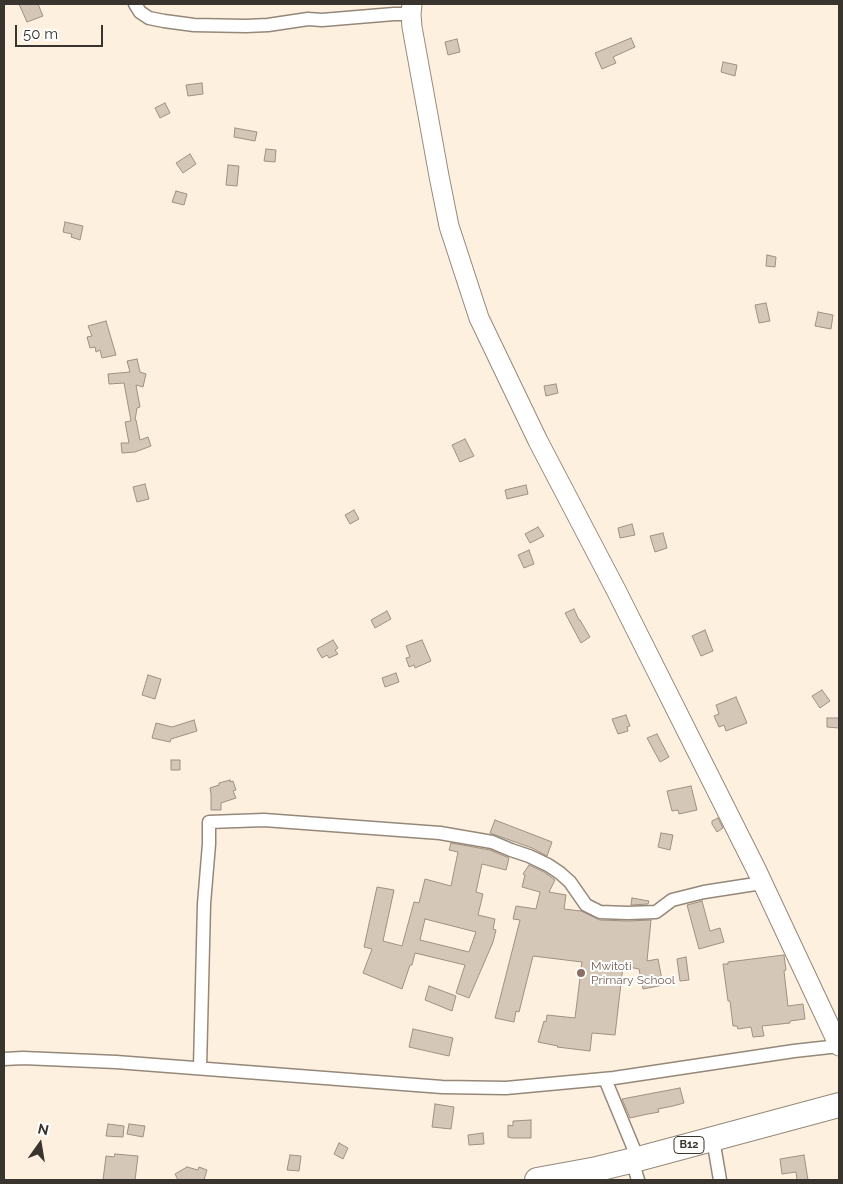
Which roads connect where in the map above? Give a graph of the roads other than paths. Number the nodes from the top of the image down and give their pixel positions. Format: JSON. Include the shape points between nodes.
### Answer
{"nodes":[{"id":1,"x":135,"y":4,"type":"edge"},
{"id":2,"x":412,"y":9,"type":"edge"},
{"id":3,"x":762,"y":883,"type":"junction"},
{"id":4,"x":839,"y":1046,"type":"edge"},
{"id":5,"x":4,"y":1059,"type":"edge"},
{"id":6,"x":200,"y":1068,"type":"junction"},
{"id":7,"x":605,"y":1079,"type":"junction"},
{"id":8,"x":839,"y":1105,"type":"edge"},
{"id":9,"x":713,"y":1139,"type":"junction"},
{"id":10,"x":636,"y":1167,"type":"edge"},
{"id":11,"x":537,"y":1180,"type":"edge"},
{"id":12,"x":720,"y":1180,"type":"edge"}],
"edges":[{"from":1,"to":2,"type":"street","via":[[149,18],[194,24],[260,25],[394,14]]},
{"from":2,"to":3,"type":"street","via":[[412,28],[438,176],[449,226],[479,318]]},
{"from":3,"to":4,"type":"street"},
{"from":3,"to":6,"type":"street","via":[[672,900],[656,912],[600,912],[586,905],[570,882],[548,865],[492,842],[440,833],[264,820],[209,822]]},
{"from":4,"to":7,"type":"street"},
{"from":5,"to":6,"type":"street"},
{"from":6,"to":7,"type":"street","via":[[442,1087],[506,1088]]},
{"from":7,"to":10,"type":"street"},
{"from":8,"to":9,"type":"highway","number":"B12"},
{"from":9,"to":10,"type":"highway","number":"B12"},
{"from":9,"to":12,"type":"street"},
{"from":10,"to":11,"type":"highway","number":"B12"}]}
